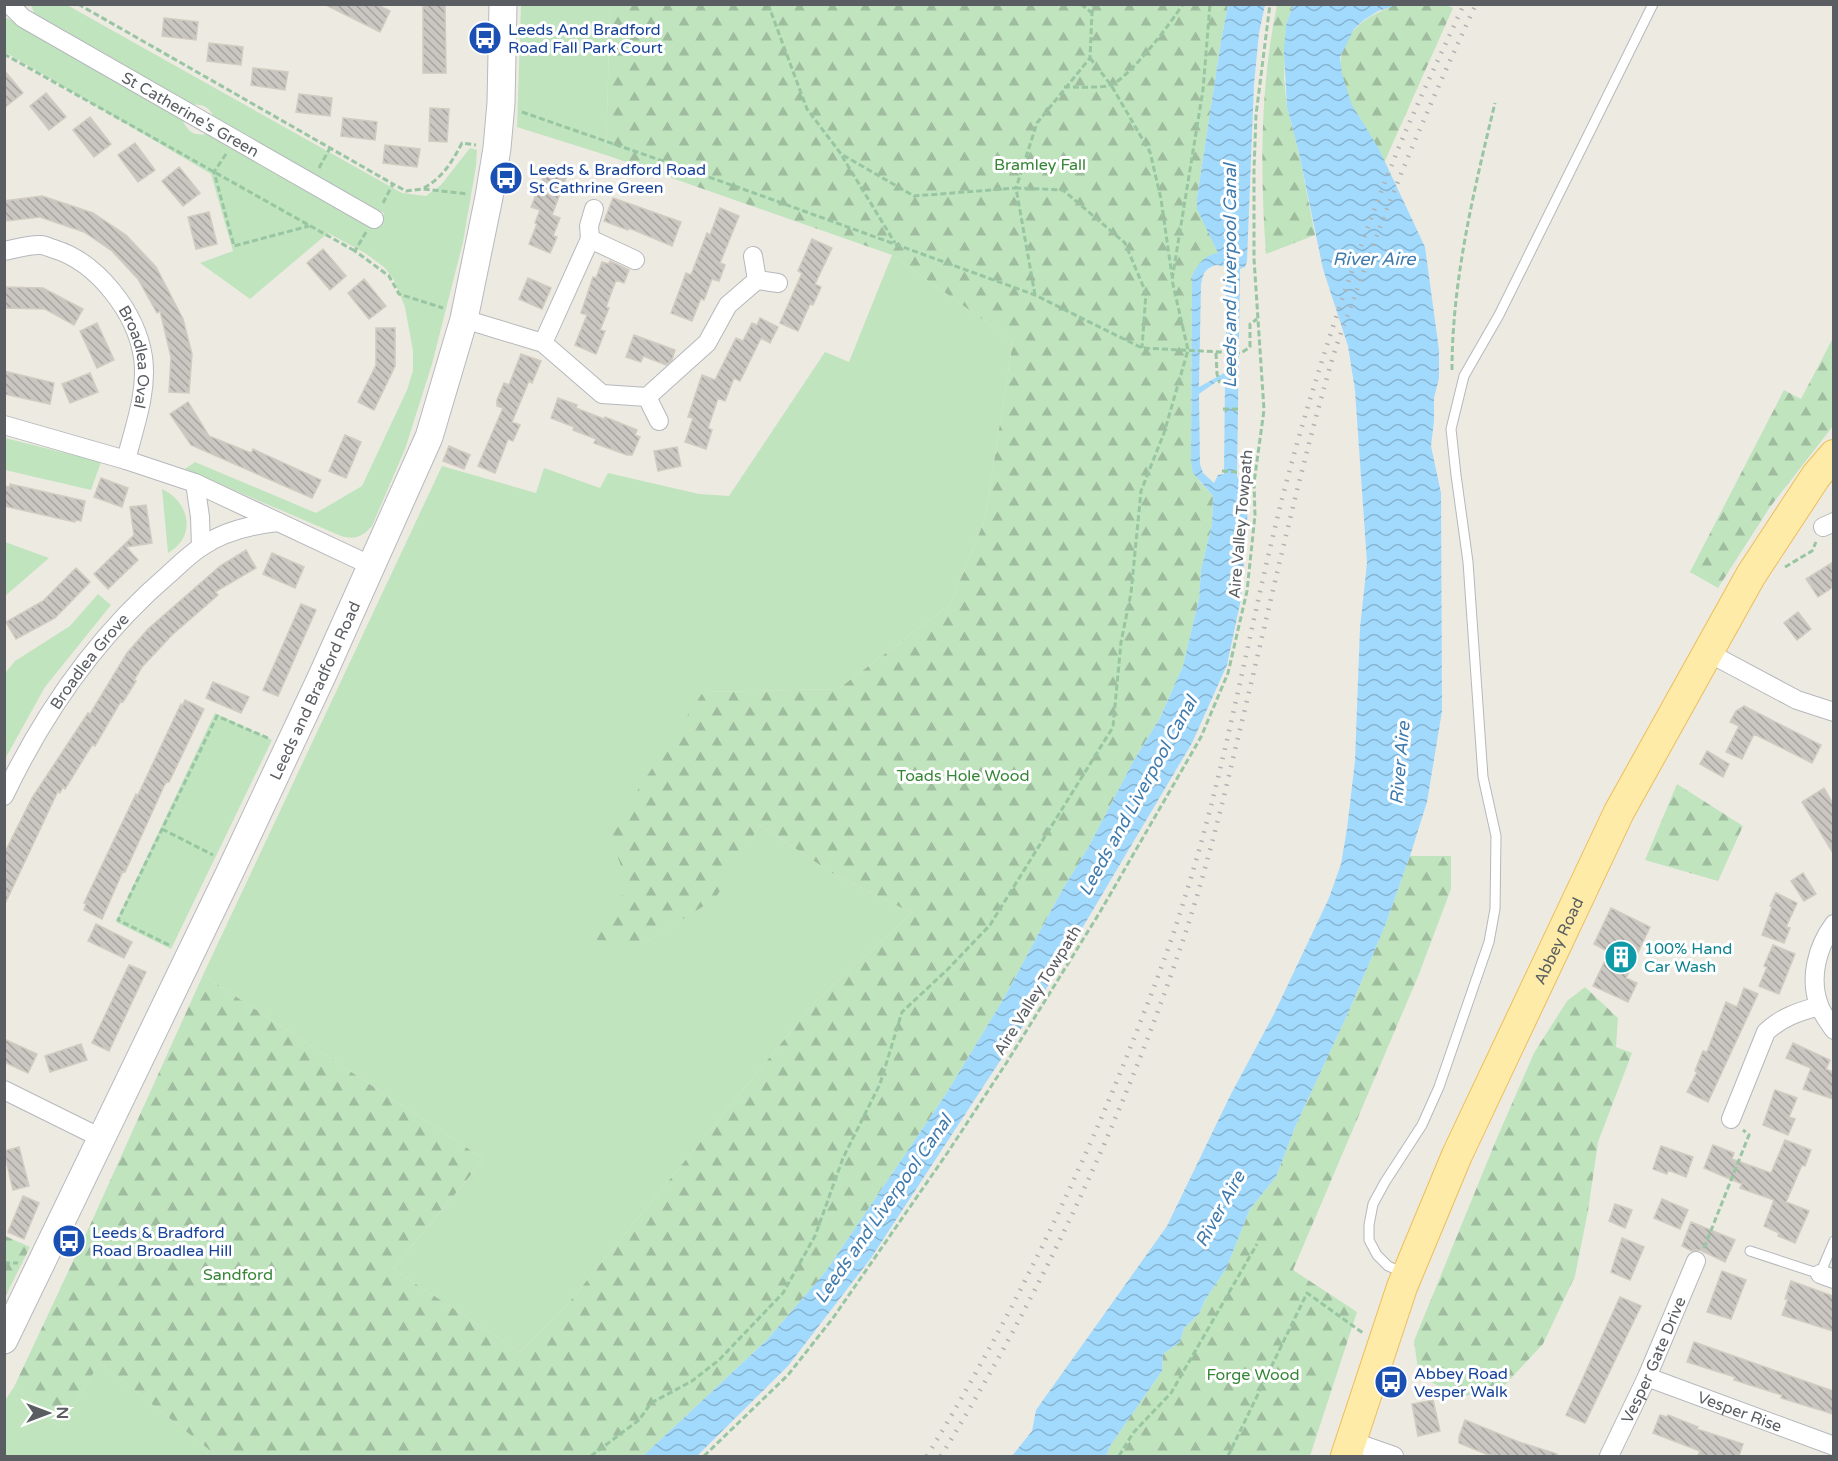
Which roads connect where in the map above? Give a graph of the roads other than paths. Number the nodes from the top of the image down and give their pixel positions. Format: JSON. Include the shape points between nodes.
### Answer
{"nodes":[{"id":1,"x":503,"y":4,"type":"edge"},
{"id":2,"x":1653,"y":4,"type":"edge"},
{"id":3,"x":6,"y":5,"type":"edge"},
{"id":4,"x":594,"y":209,"type":"dead end"},
{"id":5,"x":374,"y":219,"type":"road end"},
{"id":6,"x":590,"y":239,"type":"junction"},
{"id":7,"x":4,"y":251,"type":"edge"},
{"id":8,"x":753,"y":256,"type":"dead end"},
{"id":9,"x":635,"y":260,"type":"dead end"},
{"id":10,"x":757,"y":279,"type":"junction"},
{"id":11,"x":778,"y":283,"type":"dead end"},
{"id":12,"x":465,"y":317,"type":"junction"},
{"id":13,"x":543,"y":343,"type":"junction"},
{"id":14,"x":647,"y":397,"type":"junction"},
{"id":15,"x":659,"y":421,"type":"dead end"},
{"id":16,"x":4,"y":425,"type":"edge"},
{"id":17,"x":1833,"y":455,"type":"edge"},
{"id":18,"x":126,"y":460,"type":"junction"},
{"id":19,"x":195,"y":483,"type":"junction"},
{"id":20,"x":278,"y":522,"type":"junction"},
{"id":21,"x":201,"y":547,"type":"junction"},
{"id":22,"x":372,"y":566,"type":"junction"},
{"id":23,"x":1707,"y":652,"type":"junction"},
{"id":24,"x":1833,"y":712,"type":"edge"},
{"id":25,"x":4,"y":796,"type":"edge"},
{"id":26,"x":1833,"y":924,"type":"edge"},
{"id":27,"x":1819,"y":1006,"type":"junction"},
{"id":28,"x":1833,"y":1030,"type":"edge"},
{"id":29,"x":4,"y":1090,"type":"edge"},
{"id":30,"x":1731,"y":1119,"type":"road end"},
{"id":31,"x":101,"y":1138,"type":"junction"},
{"id":32,"x":1833,"y":1241,"type":"edge"},
{"id":33,"x":1750,"y":1251,"type":"dead end"},
{"id":34,"x":1696,"y":1260,"type":"road end"},
{"id":35,"x":1408,"y":1274,"type":"junction"},
{"id":36,"x":1826,"y":1276,"type":"edge"},
{"id":37,"x":4,"y":1340,"type":"edge"},
{"id":38,"x":1647,"y":1377,"type":"junction"},
{"id":39,"x":1833,"y":1446,"type":"edge"},
{"id":40,"x":1348,"y":1449,"type":"edge"},
{"id":41,"x":1394,"y":1456,"type":"edge"},
{"id":42,"x":1609,"y":1456,"type":"edge"}],
"edges":[{"from":1,"to":12,"type":"main road","name":"Leeds and Bradford Road","via":[[497,148]]},
{"from":2,"to":35,"type":"lane","via":[[1499,315],[1464,376],[1451,429],[1468,562],[1483,777],[1496,836],[1495,909],[1489,942],[1439,1087],[1422,1125],[1374,1204],[1369,1240],[1388,1266]]},
{"from":3,"to":5,"type":"street","name":"St Catherine's Green"},
{"from":4,"to":6,"type":"street"},
{"from":6,"to":9,"type":"street"},
{"from":6,"to":13,"type":"street"},
{"from":7,"to":18,"type":"street","name":"Broadlea Oval","via":[[41,245],[69,254],[114,292],[132,323],[143,357],[142,393]]},
{"from":8,"to":10,"type":"street"},
{"from":10,"to":11,"type":"street"},
{"from":10,"to":14,"type":"street","via":[[728,305],[707,343]]},
{"from":12,"to":13,"type":"street"},
{"from":12,"to":22,"type":"main road","name":"Leeds and Bradford Road","via":[[429,438]]},
{"from":13,"to":14,"type":"street","via":[[602,394]]},
{"from":14,"to":15,"type":"street"},
{"from":16,"to":18,"type":"street"},
{"from":17,"to":23,"type":"main road","name":"Abbey Road","via":[[1761,558]]},
{"from":18,"to":19,"type":"street"},
{"from":19,"to":20,"type":"street"},
{"from":19,"to":21,"type":"street"},
{"from":20,"to":21,"type":"street","name":"Broadlea Grove","via":[[249,525]]},
{"from":20,"to":22,"type":"street"},
{"from":21,"to":25,"type":"street","name":"Broadlea Grove","via":[[153,588],[97,646],[59,699]]},
{"from":22,"to":31,"type":"main road","name":"Leeds and Bradford Road"},
{"from":23,"to":24,"type":"street","via":[[1797,700]]},
{"from":23,"to":35,"type":"main road","name":"Abbey Road","via":[[1619,812],[1457,1155]]},
{"from":26,"to":27,"type":"street","via":[[1819,952],[1814,981]]},
{"from":27,"to":28,"type":"street"},
{"from":27,"to":30,"type":"street","via":[[1789,1015],[1766,1032]]},
{"from":29,"to":31,"type":"street"},
{"from":31,"to":37,"type":"main road","name":"Leeds and Bradford Road"},
{"from":32,"to":36,"type":"lane"},
{"from":33,"to":36,"type":"lane"},
{"from":34,"to":38,"type":"street","name":"Vesper Gate Drive"},
{"from":35,"to":40,"type":"main road","name":"Abbey Road"},
{"from":38,"to":39,"type":"street","name":"Vesper Rise"},
{"from":38,"to":42,"type":"street","name":"Vesper Gate Drive"},
{"from":40,"to":41,"type":"street"}]}
